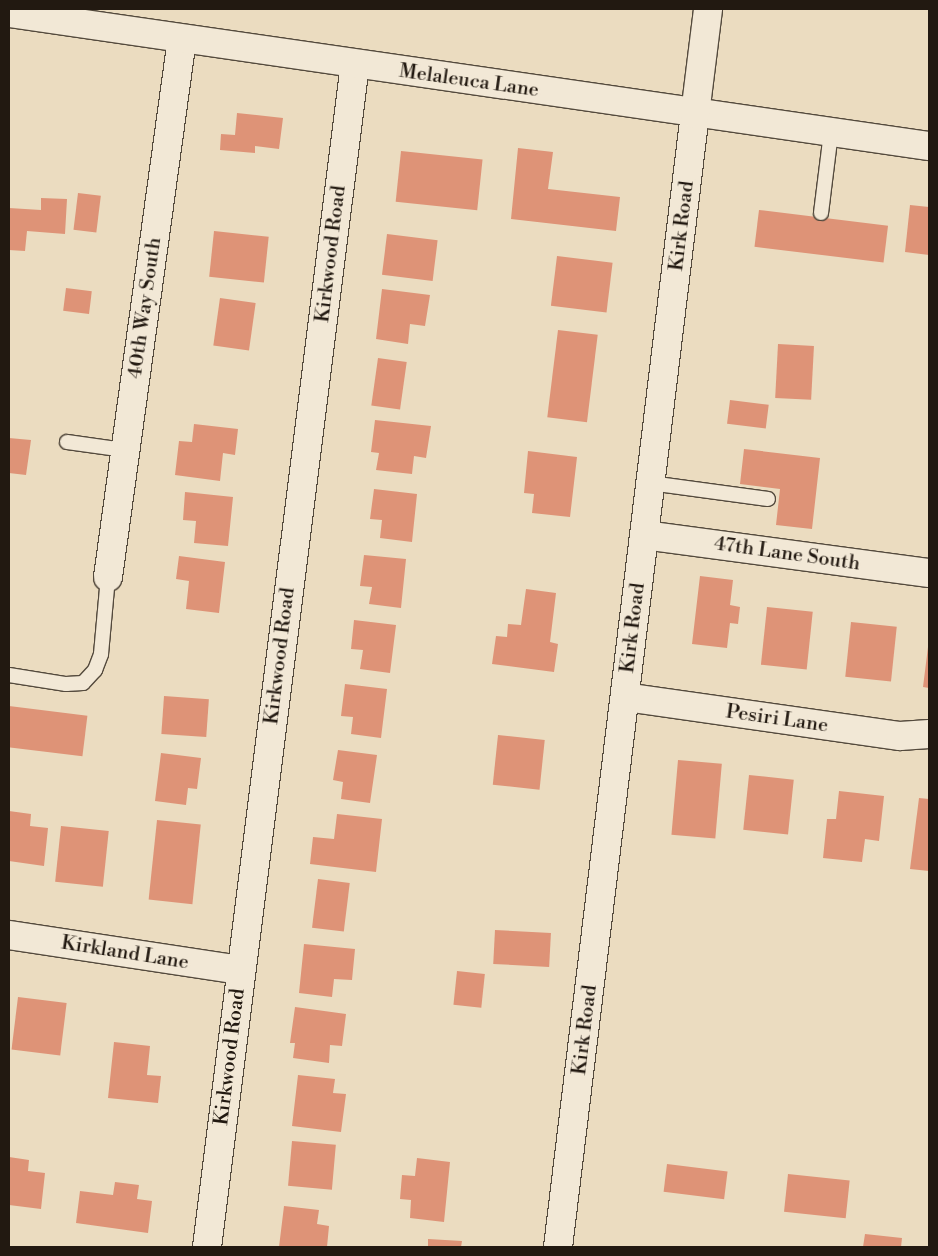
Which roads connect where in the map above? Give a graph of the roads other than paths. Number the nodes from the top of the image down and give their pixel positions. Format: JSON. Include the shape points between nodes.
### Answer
{"nodes":[{"id":1,"x":708,"y":9,"type":"edge"},
{"id":2,"x":9,"y":13,"type":"edge"},
{"id":3,"x":75,"y":16,"type":"edge"},
{"id":4,"x":182,"y":39,"type":"junction"},
{"id":5,"x":355,"y":64,"type":"junction"},
{"id":6,"x":695,"y":114,"type":"junction"},
{"id":7,"x":831,"y":133,"type":"junction"},
{"id":8,"x":929,"y":146,"type":"edge"},
{"id":9,"x":821,"y":213,"type":"dead end"},
{"id":10,"x":68,"y":442,"type":"dead end"},
{"id":11,"x":125,"y":450,"type":"junction"},
{"id":12,"x":650,"y":483,"type":"junction"},
{"id":13,"x":768,"y":499,"type":"dead end"},
{"id":14,"x":644,"y":536,"type":"junction"},
{"id":15,"x":929,"y":573,"type":"edge"},
{"id":16,"x":108,"y":577,"type":"joint"},
{"id":17,"x":9,"y":675,"type":"edge"},
{"id":18,"x":625,"y":697,"type":"junction"},
{"id":19,"x":929,"y":734,"type":"edge"},
{"id":20,"x":9,"y":935,"type":"edge"},
{"id":21,"x":240,"y":970,"type":"junction"},
{"id":22,"x":207,"y":1247,"type":"edge"},
{"id":23,"x":560,"y":1247,"type":"edge"}],
"edges":[{"from":1,"to":6,"type":"street","name":"Kirk Road"},
{"from":2,"to":3,"type":"street","name":"Melaleuca Lane"},
{"from":3,"to":4,"type":"street","name":"Melaleuca Lane"},
{"from":4,"to":5,"type":"street","name":"Melaleuca Lane"},
{"from":4,"to":11,"type":"street","name":"40th Way South"},
{"from":5,"to":6,"type":"street","name":"Melaleuca Lane"},
{"from":5,"to":21,"type":"street","name":"Kirkwood Road"},
{"from":6,"to":7,"type":"street","name":"Melaleuca Lane"},
{"from":6,"to":12,"type":"street","name":"Kirk Road"},
{"from":7,"to":8,"type":"street","name":"Melaleuca Lane"},
{"from":7,"to":9,"type":"lane"},
{"from":10,"to":11,"type":"lane"},
{"from":11,"to":16,"type":"street","name":"40th Way South"},
{"from":12,"to":13,"type":"lane"},
{"from":12,"to":14,"type":"street","name":"Kirk Road"},
{"from":14,"to":15,"type":"street","name":"47th Lane South"},
{"from":14,"to":18,"type":"street","name":"Kirk Road"},
{"from":16,"to":17,"type":"lane","via":[[101,654],[95,670],[83,683],[66,684]]},
{"from":18,"to":19,"type":"street","name":"Pesiri Lane","via":[[900,736]]},
{"from":18,"to":23,"type":"street","name":"Kirk Road"},
{"from":20,"to":21,"type":"street","name":"Kirkland Lane"},
{"from":21,"to":22,"type":"street","name":"Kirkwood Road"}]}
